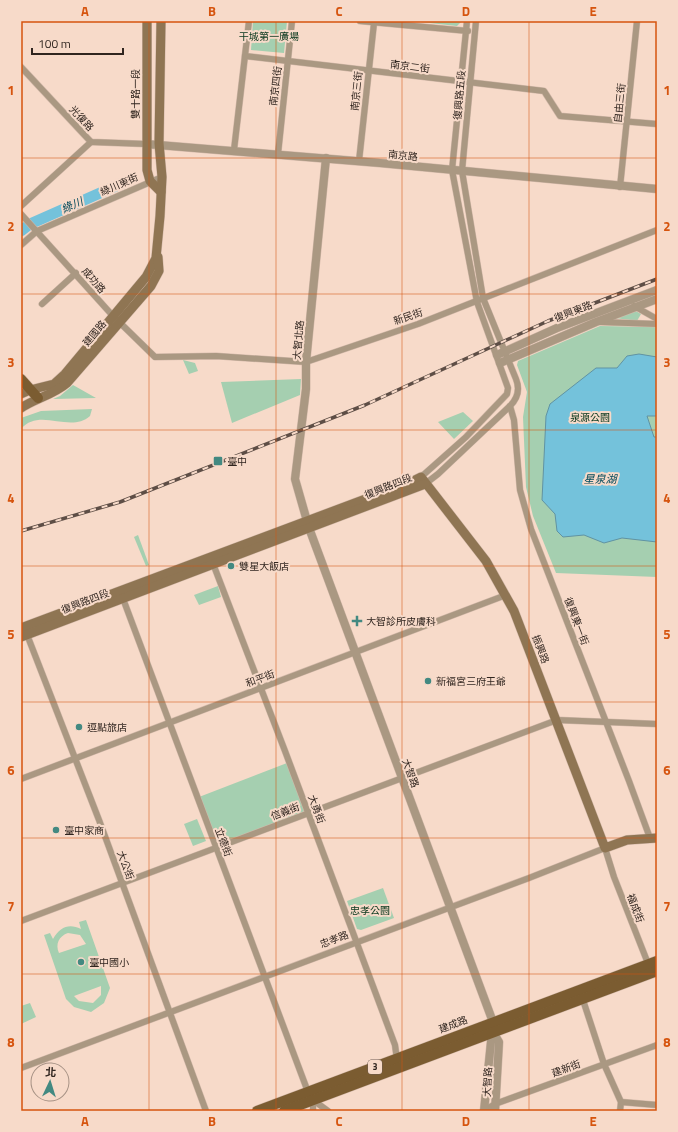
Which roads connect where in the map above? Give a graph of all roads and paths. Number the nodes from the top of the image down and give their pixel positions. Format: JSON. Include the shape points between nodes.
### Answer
{"nodes":[{"id":1,"x":147,"y":21,"type":"edge"},
{"id":2,"x":161,"y":21,"type":"edge"},
{"id":3,"x":249,"y":21,"type":"edge"},
{"id":4,"x":292,"y":21,"type":"edge"},
{"id":5,"x":360,"y":21,"type":"edge"},
{"id":6,"x":466,"y":21,"type":"edge"},
{"id":7,"x":476,"y":21,"type":"edge"},
{"id":8,"x":637,"y":21,"type":"edge"},
{"id":9,"x":374,"y":23,"type":"junction"},
{"id":10,"x":466,"y":30,"type":"junction"},
{"id":11,"x":475,"y":32,"type":"junction"},
{"id":12,"x":245,"y":56,"type":"junction"},
{"id":13,"x":288,"y":61,"type":"junction"},
{"id":14,"x":21,"y":66,"type":"edge"},
{"id":15,"x":368,"y":71,"type":"junction"},
{"id":16,"x":460,"y":82,"type":"junction"},
{"id":17,"x":470,"y":83,"type":"junction"},
{"id":18,"x":627,"y":122,"type":"junction"},
{"id":19,"x":657,"y":124,"type":"edge"},
{"id":20,"x":91,"y":142,"type":"junction"},
{"id":21,"x":146,"y":144,"type":"junction"},
{"id":22,"x":159,"y":144,"type":"junction"},
{"id":23,"x":234,"y":150,"type":"junction"},
{"id":24,"x":278,"y":154,"type":"junction"},
{"id":25,"x":326,"y":158,"type":"junction"},
{"id":26,"x":359,"y":161,"type":"junction"},
{"id":27,"x":452,"y":170,"type":"junction"},
{"id":28,"x":462,"y":171,"type":"junction"},
{"id":29,"x":162,"y":177,"type":"junction"},
{"id":30,"x":150,"y":181,"type":"junction"},
{"id":31,"x":620,"y":187,"type":"junction"},
{"id":32,"x":657,"y":190,"type":"edge"},
{"id":33,"x":161,"y":192,"type":"junction"},
{"id":34,"x":21,"y":206,"type":"edge"},
{"id":35,"x":21,"y":214,"type":"edge"},
{"id":36,"x":657,"y":230,"type":"edge"},
{"id":37,"x":38,"y":232,"type":"junction"},
{"id":38,"x":21,"y":245,"type":"edge"},
{"id":39,"x":76,"y":273,"type":"junction"},
{"id":40,"x":657,"y":290,"type":"edge"},
{"id":41,"x":483,"y":298,"type":"junction"},
{"id":42,"x":657,"y":299,"type":"edge"},
{"id":43,"x":477,"y":302,"type":"junction"},
{"id":44,"x":626,"y":302,"type":"junction"},
{"id":45,"x":42,"y":304,"type":"dead end"},
{"id":46,"x":635,"y":307,"type":"junction"},
{"id":47,"x":116,"y":319,"type":"junction"},
{"id":48,"x":657,"y":319,"type":"edge"},
{"id":49,"x":596,"y":322,"type":"junction"},
{"id":50,"x":657,"y":324,"type":"edge"},
{"id":51,"x":155,"y":357,"type":"joint"},
{"id":52,"x":502,"y":357,"type":"junction"},
{"id":53,"x":306,"y":362,"type":"junction"},
{"id":54,"x":21,"y":379,"type":"edge"},
{"id":55,"x":25,"y":392,"type":"edge"},
{"id":56,"x":38,"y":398,"type":"junction"},
{"id":57,"x":510,"y":406,"type":"junction"},
{"id":58,"x":21,"y":408,"type":"edge"},
{"id":59,"x":423,"y":480,"type":"junction"},
{"id":60,"x":308,"y":525,"type":"junction"},
{"id":61,"x":212,"y":561,"type":"junction"},
{"id":62,"x":121,"y":595,"type":"junction"},
{"id":63,"x":506,"y":595,"type":"junction"},
{"id":64,"x":23,"y":631,"type":"edge"},
{"id":65,"x":354,"y":653,"type":"junction"},
{"id":66,"x":261,"y":689,"type":"junction"},
{"id":67,"x":557,"y":720,"type":"junction"},
{"id":68,"x":605,"y":721,"type":"junction"},
{"id":69,"x":168,"y":723,"type":"junction"},
{"id":70,"x":657,"y":724,"type":"edge"},
{"id":71,"x":76,"y":759,"type":"junction"},
{"id":72,"x":21,"y":778,"type":"edge"},
{"id":73,"x":402,"y":778,"type":"junction"},
{"id":74,"x":308,"y":813,"type":"junction"},
{"id":75,"x":653,"y":838,"type":"edge"},
{"id":76,"x":216,"y":848,"type":"junction"},
{"id":77,"x":605,"y":848,"type":"junction"},
{"id":78,"x":122,"y":882,"type":"junction"},
{"id":79,"x":450,"y":908,"type":"junction"},
{"id":80,"x":21,"y":921,"type":"edge"},
{"id":81,"x":356,"y":942,"type":"junction"},
{"id":82,"x":654,"y":967,"type":"edge"},
{"id":83,"x":264,"y":977,"type":"junction"},
{"id":84,"x":581,"y":994,"type":"junction"},
{"id":85,"x":169,"y":1011,"type":"junction"},
{"id":86,"x":493,"y":1027,"type":"junction"},
{"id":87,"x":657,"y":1045,"type":"edge"},
{"id":88,"x":396,"y":1064,"type":"junction"},
{"id":89,"x":604,"y":1064,"type":"junction"},
{"id":90,"x":21,"y":1068,"type":"edge"},
{"id":91,"x":310,"y":1096,"type":"junction"},
{"id":92,"x":621,"y":1102,"type":"junction"},
{"id":93,"x":657,"y":1105,"type":"edge"},
{"id":94,"x":495,"y":1108,"type":"edge"},
{"id":95,"x":206,"y":1111,"type":"edge"},
{"id":96,"x":257,"y":1111,"type":"edge"},
{"id":97,"x":284,"y":1111,"type":"edge"},
{"id":98,"x":313,"y":1111,"type":"edge"},
{"id":99,"x":328,"y":1111,"type":"edge"},
{"id":100,"x":484,"y":1111,"type":"edge"},
{"id":101,"x":620,"y":1111,"type":"edge"}],
"edges":[{"from":1,"to":21,"type":"main road","name":"雙十路一段"},
{"from":2,"to":22,"type":"main road"},
{"from":3,"to":12,"type":"street"},
{"from":4,"to":13,"type":"street","name":"南京四街"},
{"from":5,"to":9,"type":"street"},
{"from":6,"to":10,"type":"street","name":"復興路五段"},
{"from":7,"to":11,"type":"street","name":"復興路五段"},
{"from":8,"to":18,"type":"street","name":"自由三街"},
{"from":9,"to":10,"type":"street"},
{"from":9,"to":15,"type":"street","name":"南京三街"},
{"from":10,"to":11,"type":"street"},
{"from":10,"to":16,"type":"street","name":"復興路五段"},
{"from":11,"to":17,"type":"street","name":"復興路五段"},
{"from":12,"to":13,"type":"street","name":"南京二街"},
{"from":12,"to":23,"type":"street"},
{"from":13,"to":15,"type":"street","name":"南京二街"},
{"from":13,"to":24,"type":"street","name":"南京四街"},
{"from":14,"to":20,"type":"street","name":"光復路"},
{"from":15,"to":16,"type":"street","name":"南京二街"},
{"from":15,"to":26,"type":"street","name":"南京三街"},
{"from":16,"to":17,"type":"street","name":"南京二街"},
{"from":16,"to":27,"type":"street","name":"復興路五段"},
{"from":17,"to":18,"type":"street","name":"南京二街","via":[[544,91],[560,116]]},
{"from":17,"to":28,"type":"street","name":"復興路五段"},
{"from":18,"to":19,"type":"street"},
{"from":18,"to":31,"type":"street","name":"自由三街"},
{"from":20,"to":21,"type":"street","name":"光復路"},
{"from":20,"to":34,"type":"street"},
{"from":21,"to":22,"type":"street","name":"南京路"},
{"from":21,"to":30,"type":"main road","via":[[146,170]]},
{"from":22,"to":23,"type":"street","name":"南京路"},
{"from":22,"to":29,"type":"main road","name":"建國路"},
{"from":23,"to":24,"type":"street","name":"南京路"},
{"from":24,"to":25,"type":"street","name":"南京路"},
{"from":25,"to":26,"type":"street","name":"南京路"},
{"from":25,"to":53,"type":"street","name":"大智北路"},
{"from":26,"to":27,"type":"street","name":"南京路"},
{"from":27,"to":28,"type":"street","name":"南京路"},
{"from":27,"to":43,"type":"street","name":"復興路四段"},
{"from":28,"to":31,"type":"street","name":"南京路"},
{"from":28,"to":41,"type":"street","name":"復興路四段"},
{"from":29,"to":30,"type":"street","name":"綠川東街"},
{"from":29,"to":33,"type":"main road","name":"建國路"},
{"from":30,"to":33,"type":"main road"},
{"from":30,"to":37,"type":"street","name":"綠川東街"},
{"from":31,"to":32,"type":"street","name":"南京路"},
{"from":33,"to":47,"type":"main road","name":"建國路","via":[[155,271]]},
{"from":35,"to":37,"type":"street","name":"成功路"},
{"from":36,"to":41,"type":"street","name":"新民街"},
{"from":37,"to":38,"type":"street","name":"綠川東街"},
{"from":37,"to":39,"type":"street","name":"成功路"},
{"from":39,"to":45,"type":"street"},
{"from":39,"to":47,"type":"street","name":"成功路"},
{"from":40,"to":44,"type":"street","name":"復興東路"},
{"from":41,"to":43,"type":"street","name":"新民街"},
{"from":41,"to":52,"type":"street","name":"復興路四段"},
{"from":42,"to":46,"type":"street","name":"復興東路"},
{"from":43,"to":52,"type":"street","name":"復興路四段"},
{"from":43,"to":53,"type":"street","name":"新民街"},
{"from":44,"to":46,"type":"street"},
{"from":44,"to":52,"type":"street","name":"復興東路","via":[[557,328]]},
{"from":46,"to":48,"type":"street"},
{"from":46,"to":49,"type":"street","name":"復興東路"},
{"from":47,"to":51,"type":"street","name":"成功路"},
{"from":47,"to":55,"type":"main road","name":"建國路","via":[[58,382]]},
{"from":47,"to":56,"type":"main road","name":"建國路","via":[[67,383],[56,392]]},
{"from":49,"to":50,"type":"street"},
{"from":49,"to":52,"type":"street","name":"復興東路"},
{"from":51,"to":53,"type":"street","name":"新民街","via":[[216,356]]},
{"from":52,"to":57,"type":"street","name":"復興路四段","via":[[518,383],[516,398]]},
{"from":52,"to":59,"type":"street","name":"復興路四段","via":[[508,385],[507,394]]},
{"from":53,"to":60,"type":"street","name":"大智北路","via":[[306,389],[295,479]]},
{"from":54,"to":55,"type":"main road"},
{"from":55,"to":56,"type":"main road"},
{"from":56,"to":58,"type":"main road","name":"建國路"},
{"from":57,"to":59,"type":"street","name":"復興路四段","via":[[438,474]]},
{"from":57,"to":68,"type":"street","name":"復興東一街","via":[[514,420],[523,505]]},
{"from":59,"to":60,"type":"main road","name":"復興路四段","via":[[411,482]]},
{"from":59,"to":63,"type":"main road","name":"振興路","via":[[486,561]]},
{"from":60,"to":61,"type":"main road","name":"復興路四段"},
{"from":60,"to":65,"type":"street","name":"大智路"},
{"from":61,"to":62,"type":"main road","name":"復興路四段"},
{"from":61,"to":66,"type":"street","name":"大勇街"},
{"from":62,"to":64,"type":"main road","name":"復興路四段"},
{"from":62,"to":69,"type":"street","name":"立德街"},
{"from":63,"to":65,"type":"street","name":"和平街"},
{"from":63,"to":67,"type":"main road","name":"振興路"},
{"from":64,"to":71,"type":"street","name":"大公街"},
{"from":65,"to":66,"type":"street","name":"和平街"},
{"from":65,"to":73,"type":"street","name":"大智路"},
{"from":66,"to":69,"type":"street","name":"和平街"},
{"from":66,"to":74,"type":"street","name":"大勇街"},
{"from":67,"to":68,"type":"street"},
{"from":67,"to":73,"type":"street","name":"信義街"},
{"from":67,"to":77,"type":"main road","name":"振興路"},
{"from":68,"to":70,"type":"street"},
{"from":68,"to":75,"type":"street","name":"復興東一街"},
{"from":69,"to":71,"type":"street","name":"和平街"},
{"from":69,"to":76,"type":"street","name":"立德街"},
{"from":71,"to":72,"type":"street","name":"和平街"},
{"from":71,"to":78,"type":"street","name":"大公街"},
{"from":73,"to":74,"type":"street","name":"信義街"},
{"from":73,"to":79,"type":"street","name":"大智路"},
{"from":74,"to":76,"type":"street","name":"信義街"},
{"from":74,"to":81,"type":"street","name":"大勇街"},
{"from":75,"to":77,"type":"main road","name":"忠孝路","via":[[627,840]]},
{"from":76,"to":78,"type":"street","name":"信義街"},
{"from":76,"to":83,"type":"street","name":"立德街"},
{"from":77,"to":79,"type":"street","name":"忠孝路"},
{"from":77,"to":82,"type":"street","name":"福成街","via":[[614,877]]},
{"from":78,"to":80,"type":"street","name":"信義街"},
{"from":78,"to":85,"type":"street","name":"大公街"},
{"from":79,"to":81,"type":"street","name":"忠孝路"},
{"from":79,"to":86,"type":"street","name":"大智路"},
{"from":81,"to":83,"type":"street","name":"忠孝路"},
{"from":81,"to":88,"type":"street","name":"大勇街","via":[[395,1045]]},
{"from":82,"to":84,"type":"main road","name":"建成路","number":"3"},
{"from":83,"to":85,"type":"street","name":"忠孝路"},
{"from":83,"to":91,"type":"street","name":"立德街"},
{"from":84,"to":86,"type":"main road","name":"建成路","number":"3"},
{"from":84,"to":89,"type":"street"},
{"from":85,"to":90,"type":"street","name":"忠孝路"},
{"from":85,"to":95,"type":"street","name":"大公街"},
{"from":86,"to":88,"type":"main road","name":"建成路","number":"3"},
{"from":86,"to":94,"type":"street","name":"大智路","via":[[499,1042]]},
{"from":86,"to":100,"type":"street","name":"大智路"},
{"from":87,"to":89,"type":"street","name":"建新街"},
{"from":88,"to":91,"type":"main road","name":"建成路","number":"3"},
{"from":89,"to":92,"type":"street"},
{"from":89,"to":94,"type":"street","name":"建新街"},
{"from":91,"to":96,"type":"main road","name":"建成路","number":"3"},
{"from":91,"to":97,"type":"main road","name":"建成路","number":"3"},
{"from":91,"to":98,"type":"street","name":"立德街"},
{"from":91,"to":99,"type":"street"},
{"from":92,"to":93,"type":"street"},
{"from":92,"to":101,"type":"street"},
{"from":94,"to":100,"type":"street","name":"建新街"}]}
